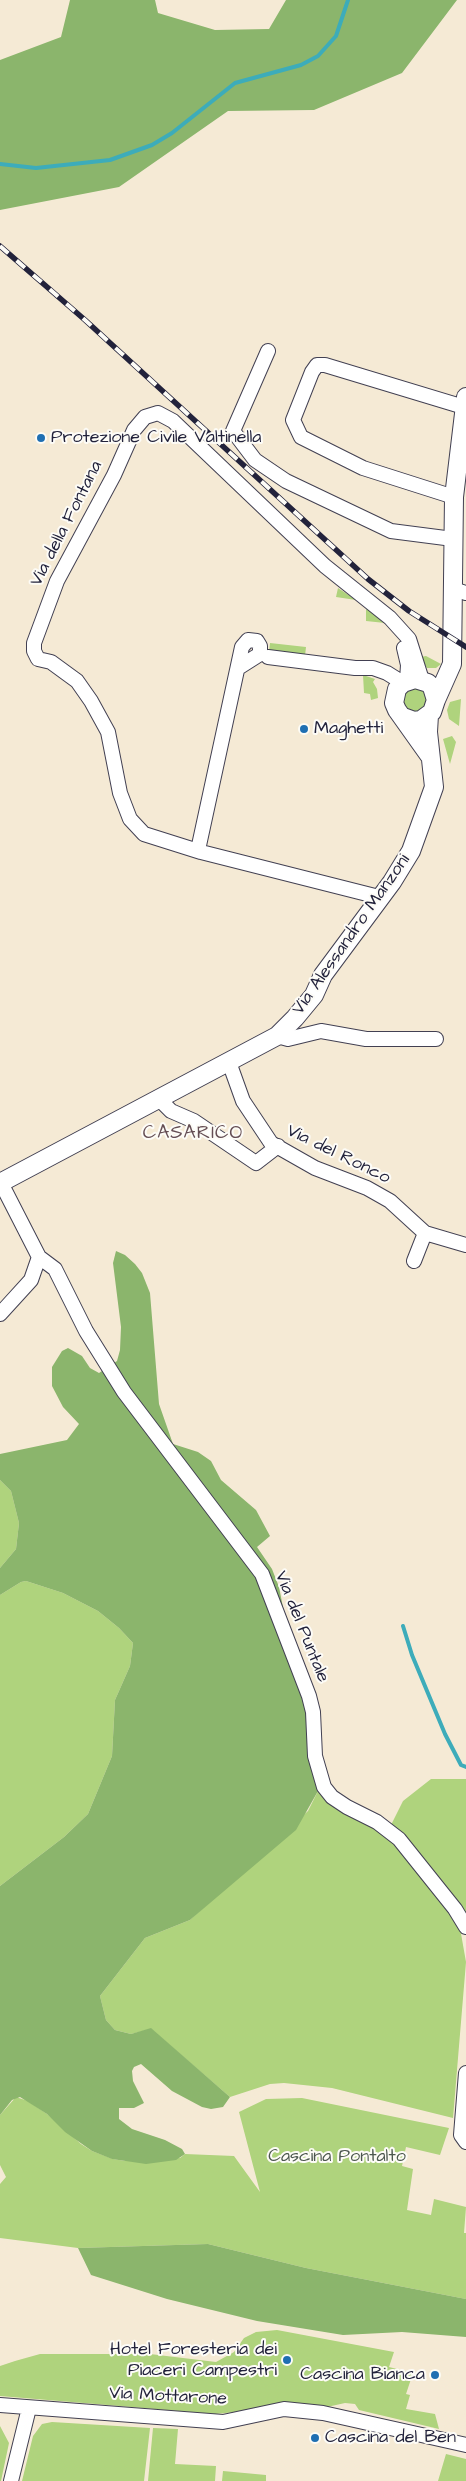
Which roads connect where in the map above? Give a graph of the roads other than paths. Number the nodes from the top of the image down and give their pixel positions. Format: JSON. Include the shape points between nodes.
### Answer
{"nodes":[{"id":1,"x":268,"y":351,"type":"dead end"},
{"id":2,"x":465,"y":402,"type":"edge"},
{"id":3,"x":454,"y":497,"type":"junction"},
{"id":4,"x":453,"y":539,"type":"junction"},
{"id":5,"x":459,"y":591,"type":"edge"},
{"id":6,"x":453,"y":648,"type":"junction"},
{"id":7,"x":268,"y":657,"type":"dead end"},
{"id":8,"x":238,"y":668,"type":"dead end"},
{"id":9,"x":410,"y":684,"type":"junction"},
{"id":10,"x":433,"y":707,"type":"junction"},
{"id":11,"x":403,"y":717,"type":"junction"},
{"id":12,"x":431,"y":758,"type":"junction"},
{"id":13,"x":198,"y":850,"type":"junction"},
{"id":14,"x":378,"y":897,"type":"junction"},
{"id":15,"x":277,"y":1036,"type":"junction"},
{"id":16,"x":436,"y":1039,"type":"dead end"},
{"id":17,"x":229,"y":1062,"type":"junction"},
{"id":18,"x":160,"y":1100,"type":"junction"},
{"id":19,"x":278,"y":1146,"type":"junction"},
{"id":20,"x":0,"y":1182,"type":"edge"},
{"id":21,"x":426,"y":1234,"type":"junction"},
{"id":22,"x":466,"y":1245,"type":"edge"},
{"id":23,"x":39,"y":1257,"type":"junction"},
{"id":24,"x":414,"y":1261,"type":"dead end"},
{"id":25,"x":0,"y":1314,"type":"edge"},
{"id":26,"x":466,"y":1927,"type":"edge"},
{"id":27,"x":466,"y":2073,"type":"edge"},
{"id":28,"x":466,"y":2142,"type":"edge"},
{"id":29,"x":0,"y":2405,"type":"edge"},
{"id":30,"x":29,"y":2408,"type":"junction"},
{"id":31,"x":466,"y":2445,"type":"edge"},
{"id":32,"x":11,"y":2481,"type":"edge"}],
"edges":[{"from":1,"to":4,"type":"street","via":[[233,431],[256,460],[286,481],[391,531]]},
{"from":2,"to":3,"type":"street"},
{"from":2,"to":3,"type":"street","via":[[317,365],[293,420],[301,437],[363,468]]},
{"from":3,"to":4,"type":"street"},
{"from":4,"to":5,"type":"street"},
{"from":5,"to":6,"type":"street"},
{"from":6,"to":9,"type":"street","via":[[436,673]]},
{"from":6,"to":10,"type":"street","via":[[451,670]]},
{"from":7,"to":9,"type":"street","name":"Via Alessandro Manzoni","via":[[372,668]]},
{"from":8,"to":13,"type":"street"},
{"from":9,"to":10,"type":"street","name":"Via Alessandro Manzoni","via":[[432,688]]},
{"from":9,"to":11,"type":"street","name":"Via Alessandro Manzoni","via":[[397,710]]},
{"from":9,"to":13,"type":"street","name":"Via della Fontana","via":[[404,635],[386,614],[325,566],[173,421],[158,413],[146,416],[134,430],[114,475],[57,581],[34,651],[38,659],[51,662],[76,681],[91,701],[108,732],[120,793],[130,819],[144,834]]},
{"from":10,"to":11,"type":"street","via":[[414,721]]},
{"from":10,"to":12,"type":"street","name":"Via Alessandro Manzoni"},
{"from":11,"to":12,"type":"street","name":"Via Alessandro Manzoni"},
{"from":12,"to":14,"type":"street","name":"Via Alessandro Manzoni","via":[[434,780],[430,802],[411,850],[392,882]]},
{"from":13,"to":14,"type":"street","name":"Via della Fontana"},
{"from":14,"to":15,"type":"street","name":"Via Alessandro Manzoni","via":[[323,975],[314,994]]},
{"from":15,"to":16,"type":"street","via":[[288,1040],[321,1032],[366,1040]]},
{"from":15,"to":17,"type":"street","name":"Via Alessandro Manzoni"},
{"from":17,"to":18,"type":"street","name":"Via Alessandro Manzoni"},
{"from":17,"to":19,"type":"street","name":"Via del Ronco","via":[[243,1101],[271,1143]]},
{"from":18,"to":19,"type":"street","via":[[171,1111],[194,1121],[256,1164]]},
{"from":18,"to":20,"type":"street","name":"Via Alessandro Manzoni"},
{"from":19,"to":21,"type":"street","name":"Via del Ronco","via":[[315,1168],[367,1188],[390,1201]]},
{"from":20,"to":23,"type":"street"},
{"from":21,"to":22,"type":"street","name":"Via del Ronco"},
{"from":21,"to":24,"type":"street"},
{"from":23,"to":25,"type":"street","via":[[31,1280]]},
{"from":23,"to":26,"type":"street","name":"Via del Puntale","via":[[55,1269],[86,1331],[124,1392],[262,1574],[309,1696],[315,1756],[324,1787],[340,1802],[377,1822],[398,1839]]},
{"from":27,"to":28,"type":"street","via":[[461,2135]]},
{"from":29,"to":30,"type":"street","name":"Via Mottarone"},
{"from":30,"to":31,"type":"street","name":"Via Mottarone","via":[[224,2422],[284,2409],[323,2413]]},
{"from":30,"to":32,"type":"street"}]}
